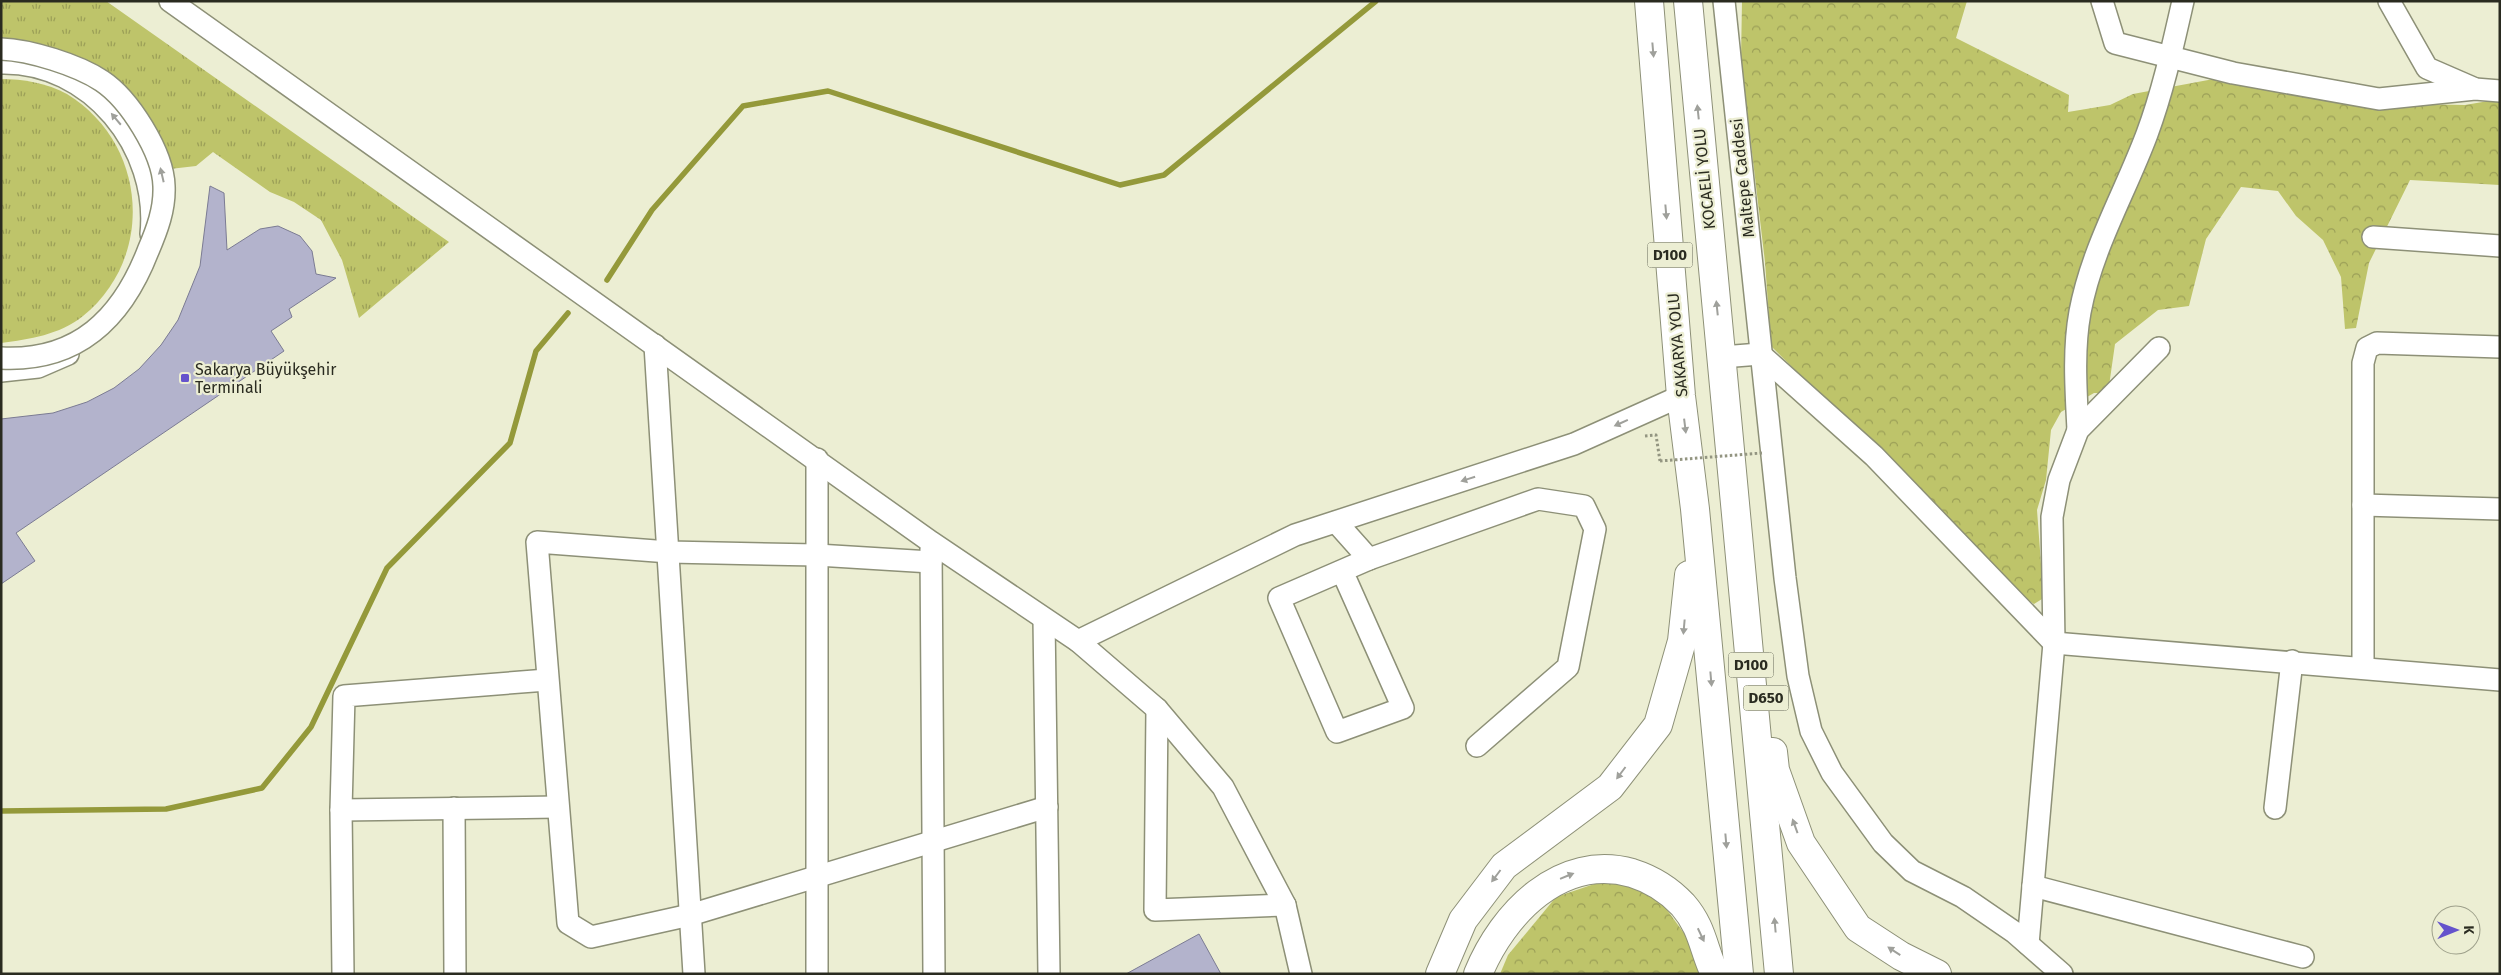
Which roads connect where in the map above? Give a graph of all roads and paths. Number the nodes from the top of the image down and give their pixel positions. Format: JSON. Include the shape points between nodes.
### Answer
{"nodes":[{"id":1,"x":170,"y":1,"type":"edge"},
{"id":2,"x":1649,"y":1,"type":"edge"},
{"id":3,"x":1688,"y":1,"type":"edge"},
{"id":4,"x":1724,"y":1,"type":"edge"},
{"id":5,"x":2102,"y":1,"type":"edge"},
{"id":6,"x":2183,"y":1,"type":"edge"},
{"id":7,"x":2390,"y":1,"type":"edge"},
{"id":8,"x":1,"y":49,"type":"edge"},
{"id":9,"x":2170,"y":57,"type":"junction"},
{"id":10,"x":1,"y":64,"type":"edge"},
{"id":11,"x":2475,"y":89,"type":"junction"},
{"id":12,"x":2500,"y":91,"type":"edge"},
{"id":13,"x":2373,"y":237,"type":"dead end"},
{"id":14,"x":2500,"y":246,"type":"edge"},
{"id":15,"x":656,"y":345,"type":"junction"},
{"id":16,"x":2500,"y":347,"type":"edge"},
{"id":17,"x":2158,"y":348,"type":"dead end"},
{"id":18,"x":1760,"y":354,"type":"junction"},
{"id":19,"x":1722,"y":357,"type":"junction"},
{"id":20,"x":1,"y":358,"type":"edge"},
{"id":21,"x":1,"y":370,"type":"edge"},
{"id":22,"x":1681,"y":396,"type":"junction"},
{"id":23,"x":2078,"y":430,"type":"junction"},
{"id":24,"x":1654,"y":436,"type":"dead end"},
{"id":25,"x":1762,"y":453,"type":"dead end"},
{"id":26,"x":817,"y":459,"type":"junction"},
{"id":27,"x":2363,"y":505,"type":"junction"},
{"id":28,"x":1694,"y":509,"type":"junction"},
{"id":29,"x":2500,"y":509,"type":"edge"},
{"id":30,"x":1336,"y":522,"type":"junction"},
{"id":31,"x":670,"y":552,"type":"junction"},
{"id":32,"x":931,"y":552,"type":"junction"},
{"id":33,"x":818,"y":555,"type":"junction"},
{"id":34,"x":1369,"y":559,"type":"junction"},
{"id":35,"x":1342,"y":571,"type":"junction"},
{"id":36,"x":1044,"y":619,"type":"junction"},
{"id":37,"x":1078,"y":640,"type":"junction"},
{"id":38,"x":2054,"y":643,"type":"junction"},
{"id":39,"x":2292,"y":661,"type":"junction"},
{"id":40,"x":2363,"y":668,"type":"junction"},
{"id":41,"x":547,"y":680,"type":"junction"},
{"id":42,"x":2500,"y":680,"type":"edge"},
{"id":43,"x":1157,"y":709,"type":"junction"},
{"id":44,"x":1477,"y":746,"type":"dead end"},
{"id":45,"x":558,"y":807,"type":"junction"},
{"id":46,"x":1047,"y":807,"type":"junction"},
{"id":47,"x":454,"y":808,"type":"junction"},
{"id":48,"x":2275,"y":808,"type":"dead end"},
{"id":49,"x":341,"y":810,"type":"junction"},
{"id":50,"x":933,"y":842,"type":"junction"},
{"id":51,"x":817,"y":876,"type":"junction"},
{"id":52,"x":2033,"y":886,"type":"junction"},
{"id":53,"x":1285,"y":905,"type":"junction"},
{"id":54,"x":690,"y":915,"type":"junction"},
{"id":55,"x":2028,"y":944,"type":"junction"},
{"id":56,"x":2303,"y":957,"type":"dead end"},
{"id":57,"x":343,"y":974,"type":"edge"},
{"id":58,"x":455,"y":974,"type":"edge"},
{"id":59,"x":694,"y":974,"type":"edge"},
{"id":60,"x":817,"y":974,"type":"edge"},
{"id":61,"x":934,"y":974,"type":"edge"},
{"id":62,"x":1049,"y":974,"type":"edge"},
{"id":63,"x":1301,"y":974,"type":"edge"},
{"id":64,"x":1440,"y":974,"type":"edge"},
{"id":65,"x":1478,"y":974,"type":"edge"},
{"id":66,"x":1715,"y":974,"type":"edge"},
{"id":67,"x":1739,"y":974,"type":"edge"},
{"id":68,"x":1780,"y":974,"type":"edge"},
{"id":69,"x":1936,"y":974,"type":"edge"},
{"id":70,"x":2062,"y":974,"type":"edge"}],
"edges":[{"from":1,"to":15,"type":"street"},
{"from":2,"to":22,"type":"highway","name":"SAKARYA YOLU","number":"D100","one_way":true},
{"from":19,"to":3,"type":"highway","name":"KOCAELİ YOLU","number":"D100","one_way":true},
{"from":4,"to":18,"type":"street","name":"Maltepe Caddesi"},
{"from":5,"to":9,"type":"street","via":[[2115,43]]},
{"from":6,"to":9,"type":"street"},
{"from":7,"to":11,"type":"street","via":[[2427,68]]},
{"from":20,"to":8,"type":"street","one_way":true,"bridge":true,"via":[[39,356],[63,349],[99,329],[120,307],[138,278],[154,237],[162,210],[164,184],[157,156],[144,128],[102,81],[50,58]]},
{"from":9,"to":11,"type":"street","via":[[2379,99]]},
{"from":9,"to":23,"type":"street","via":[[2147,134],[2105,227],[2080,312],[2075,365]]},
{"from":21,"to":10,"type":"street","one_way":true,"via":[[38,367],[61,358],[102,332],[121,312],[143,271],[153,221],[146,170],[135,145],[103,104],[81,86],[58,75]]},
{"from":11,"to":12,"type":"street"},
{"from":13,"to":14,"type":"street"},
{"from":15,"to":26,"type":"street"},
{"from":15,"to":31,"type":"street"},
{"from":16,"to":27,"type":"street","via":[[2377,343],[2367,348],[2363,363]]},
{"from":17,"to":23,"type":"street"},
{"from":18,"to":19,"type":"street"},
{"from":18,"to":38,"type":"street","via":[[1874,456]]},
{"from":18,"to":55,"type":"street","name":"Maltepe Caddesi","via":[[1797,666],[1811,731],[1832,773],[1883,843],[1912,871],[1963,897]]},
{"from":68,"to":19,"type":"highway","number":"D100","one_way":true},
{"from":69,"to":19,"type":"highway","number":"D650","one_way":true,"via":[[1858,928],[1801,843],[1775,770]]},
{"from":22,"to":28,"type":"highway","name":"SAKARYA YOLU","number":"D100","one_way":true},
{"from":22,"to":30,"type":"street","one_way":true,"via":[[1574,444]]},
{"from":23,"to":38,"type":"street","via":[[2058,480],[2052,516]]},
{"from":24,"to":25,"type":"path","bridge":true,"via":[[1660,461]]},
{"from":26,"to":32,"type":"street"},
{"from":26,"to":33,"type":"street"},
{"from":27,"to":29,"type":"street"},
{"from":27,"to":40,"type":"street"},
{"from":28,"to":64,"type":"highway","one_way":true,"via":[[1682,641],[1658,725],[1610,787],[1504,866],[1463,920]]},
{"from":28,"to":67,"type":"highway","number":"D100","one_way":true},
{"from":30,"to":34,"type":"street"},
{"from":30,"to":37,"type":"street","via":[[1295,535]]},
{"from":31,"to":33,"type":"street"},
{"from":31,"to":41,"type":"street","via":[[537,542]]},
{"from":31,"to":54,"type":"street"},
{"from":32,"to":33,"type":"street"},
{"from":32,"to":36,"type":"street"},
{"from":32,"to":50,"type":"street"},
{"from":33,"to":51,"type":"street"},
{"from":34,"to":35,"type":"street"},
{"from":34,"to":44,"type":"street","via":[[1538,499],[1584,506],[1595,529],[1568,667]]},
{"from":35,"to":35,"type":"street","via":[[1279,598],[1338,732],[1403,708]]},
{"from":36,"to":37,"type":"street"},
{"from":36,"to":46,"type":"street"},
{"from":37,"to":43,"type":"street"},
{"from":38,"to":39,"type":"street"},
{"from":38,"to":52,"type":"street"},
{"from":39,"to":40,"type":"street"},
{"from":39,"to":48,"type":"street"},
{"from":40,"to":42,"type":"street"},
{"from":41,"to":45,"type":"street"},
{"from":41,"to":49,"type":"street","via":[[344,696]]},
{"from":43,"to":53,"type":"street","via":[[1223,787]]},
{"from":43,"to":53,"type":"street","via":[[1155,910]]},
{"from":45,"to":47,"type":"street"},
{"from":45,"to":54,"type":"street","via":[[568,923],[591,938]]},
{"from":46,"to":50,"type":"street"},
{"from":46,"to":62,"type":"street"},
{"from":47,"to":49,"type":"street"},
{"from":47,"to":58,"type":"street"},
{"from":49,"to":57,"type":"street"},
{"from":50,"to":51,"type":"street"},
{"from":50,"to":61,"type":"street"},
{"from":51,"to":54,"type":"street"},
{"from":51,"to":60,"type":"street"},
{"from":52,"to":55,"type":"street"},
{"from":52,"to":56,"type":"street"},
{"from":53,"to":63,"type":"street"},
{"from":54,"to":59,"type":"street"},
{"from":55,"to":70,"type":"street","name":"Maltepe Caddesi"},
{"from":65,"to":66,"type":"highway","one_way":true,"via":[[1503,929],[1534,895],[1552,882],[1574,873],[1597,869],[1621,870],[1645,877],[1666,889],[1696,924]]}]}
